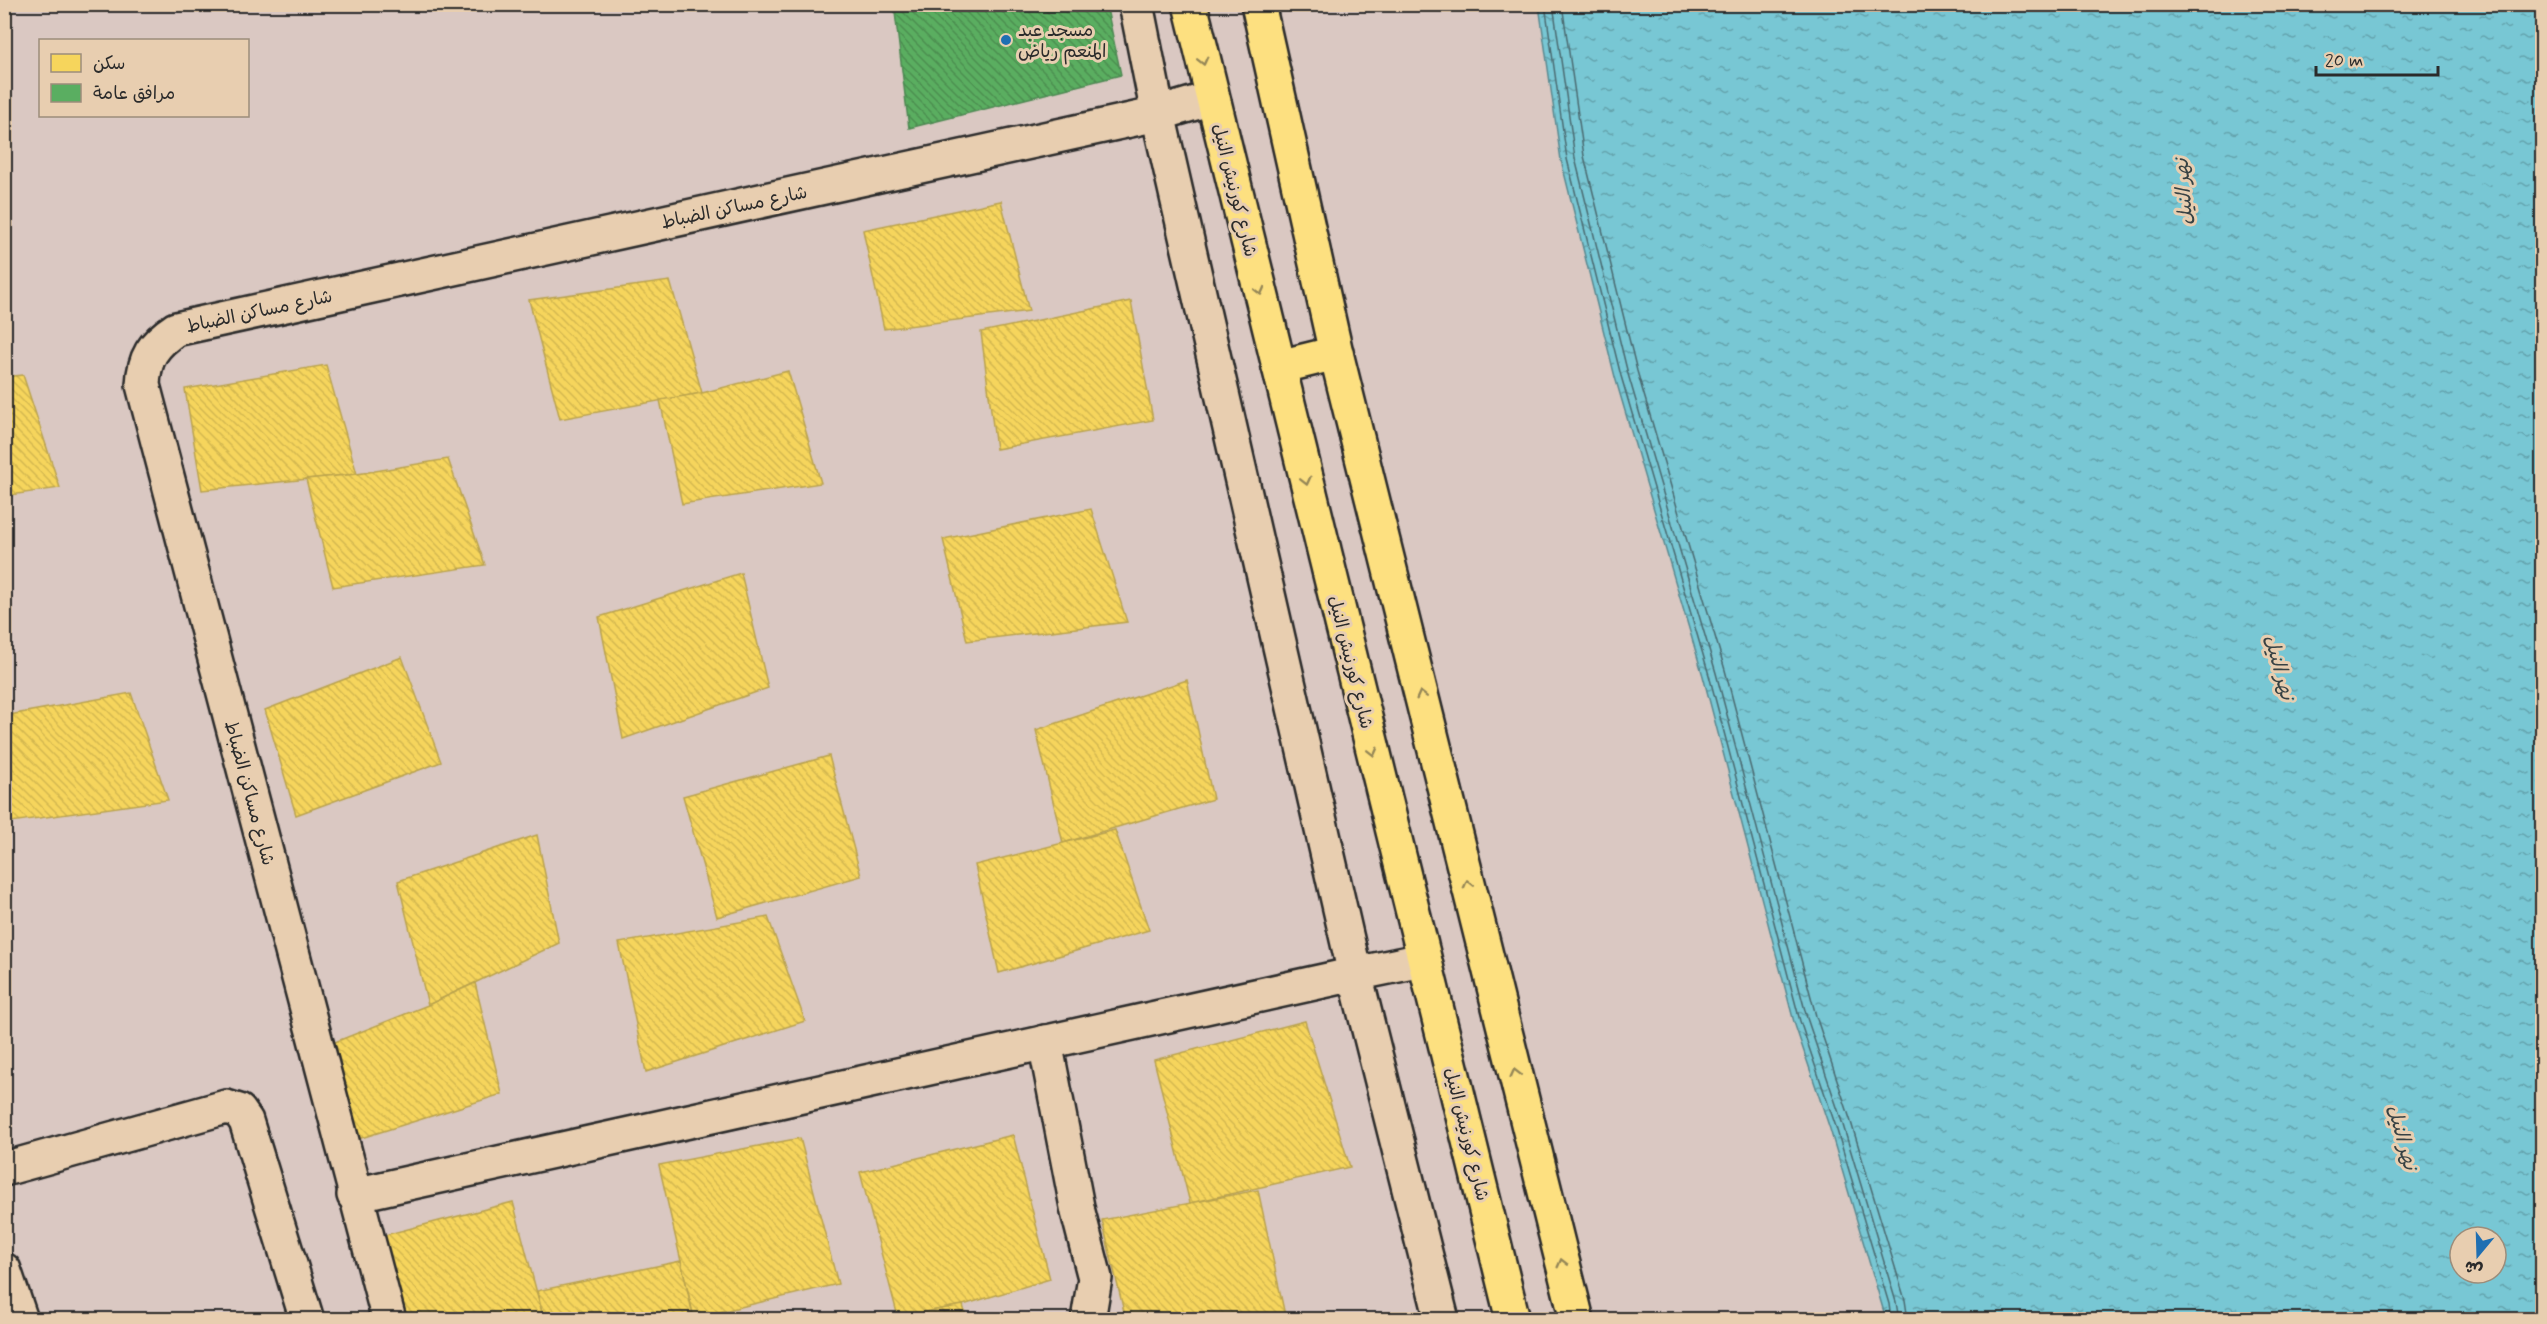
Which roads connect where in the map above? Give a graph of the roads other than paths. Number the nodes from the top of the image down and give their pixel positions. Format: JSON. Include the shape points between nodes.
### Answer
{"nodes":[{"id":1,"x":1136,"y":4,"type":"edge"},
{"id":2,"x":1190,"y":4,"type":"edge"},
{"id":3,"x":1258,"y":4,"type":"edge"},
{"id":4,"x":1212,"y":98,"type":"junction"},
{"id":5,"x":1158,"y":114,"type":"junction"},
{"id":6,"x":1336,"y":353,"type":"junction"},
{"id":7,"x":1279,"y":367,"type":"junction"},
{"id":8,"x":1423,"y":960,"type":"junction"},
{"id":9,"x":1355,"y":974,"type":"junction"},
{"id":10,"x":1045,"y":1042,"type":"junction"},
{"id":11,"x":4,"y":1169,"type":"edge"},
{"id":12,"x":354,"y":1195,"type":"junction"},
{"id":13,"x":4,"y":1270,"type":"edge"},
{"id":14,"x":21,"y":1320,"type":"edge"},
{"id":15,"x":308,"y":1320,"type":"edge"},
{"id":16,"x":389,"y":1320,"type":"edge"},
{"id":17,"x":1088,"y":1320,"type":"edge"},
{"id":18,"x":1442,"y":1320,"type":"edge"},
{"id":19,"x":1513,"y":1320,"type":"edge"},
{"id":20,"x":1576,"y":1320,"type":"edge"}],
"edges":[{"from":1,"to":5,"type":"street"},
{"from":2,"to":4,"type":"highway","name":"شارع كورنيش النيل","one_way":true},
{"from":3,"to":6,"type":"highway"},
{"from":4,"to":5,"type":"street","name":"شارع مساكن الضباط"},
{"from":4,"to":7,"type":"highway","name":"شارع كورنيش النيل","one_way":true},
{"from":5,"to":9,"type":"street"},
{"from":5,"to":12,"type":"street","name":"شارع مساكن الضباط","via":[[176,329],[150,351],[143,385]]},
{"from":6,"to":7,"type":"highway"},
{"from":20,"to":6,"type":"highway","one_way":true},
{"from":7,"to":8,"type":"highway","name":"شارع كورنيش النيل","one_way":true},
{"from":8,"to":9,"type":"street"},
{"from":8,"to":19,"type":"highway","name":"شارع كورنيش النيل"},
{"from":9,"to":10,"type":"street"},
{"from":9,"to":18,"type":"street"},
{"from":10,"to":12,"type":"street"},
{"from":10,"to":17,"type":"street","via":[[1095,1278]]},
{"from":11,"to":15,"type":"street","via":[[226,1107],[239,1111],[246,1122]]},
{"from":12,"to":16,"type":"street","name":"شارع مساكن الضباط"},
{"from":13,"to":14,"type":"street"}]}
